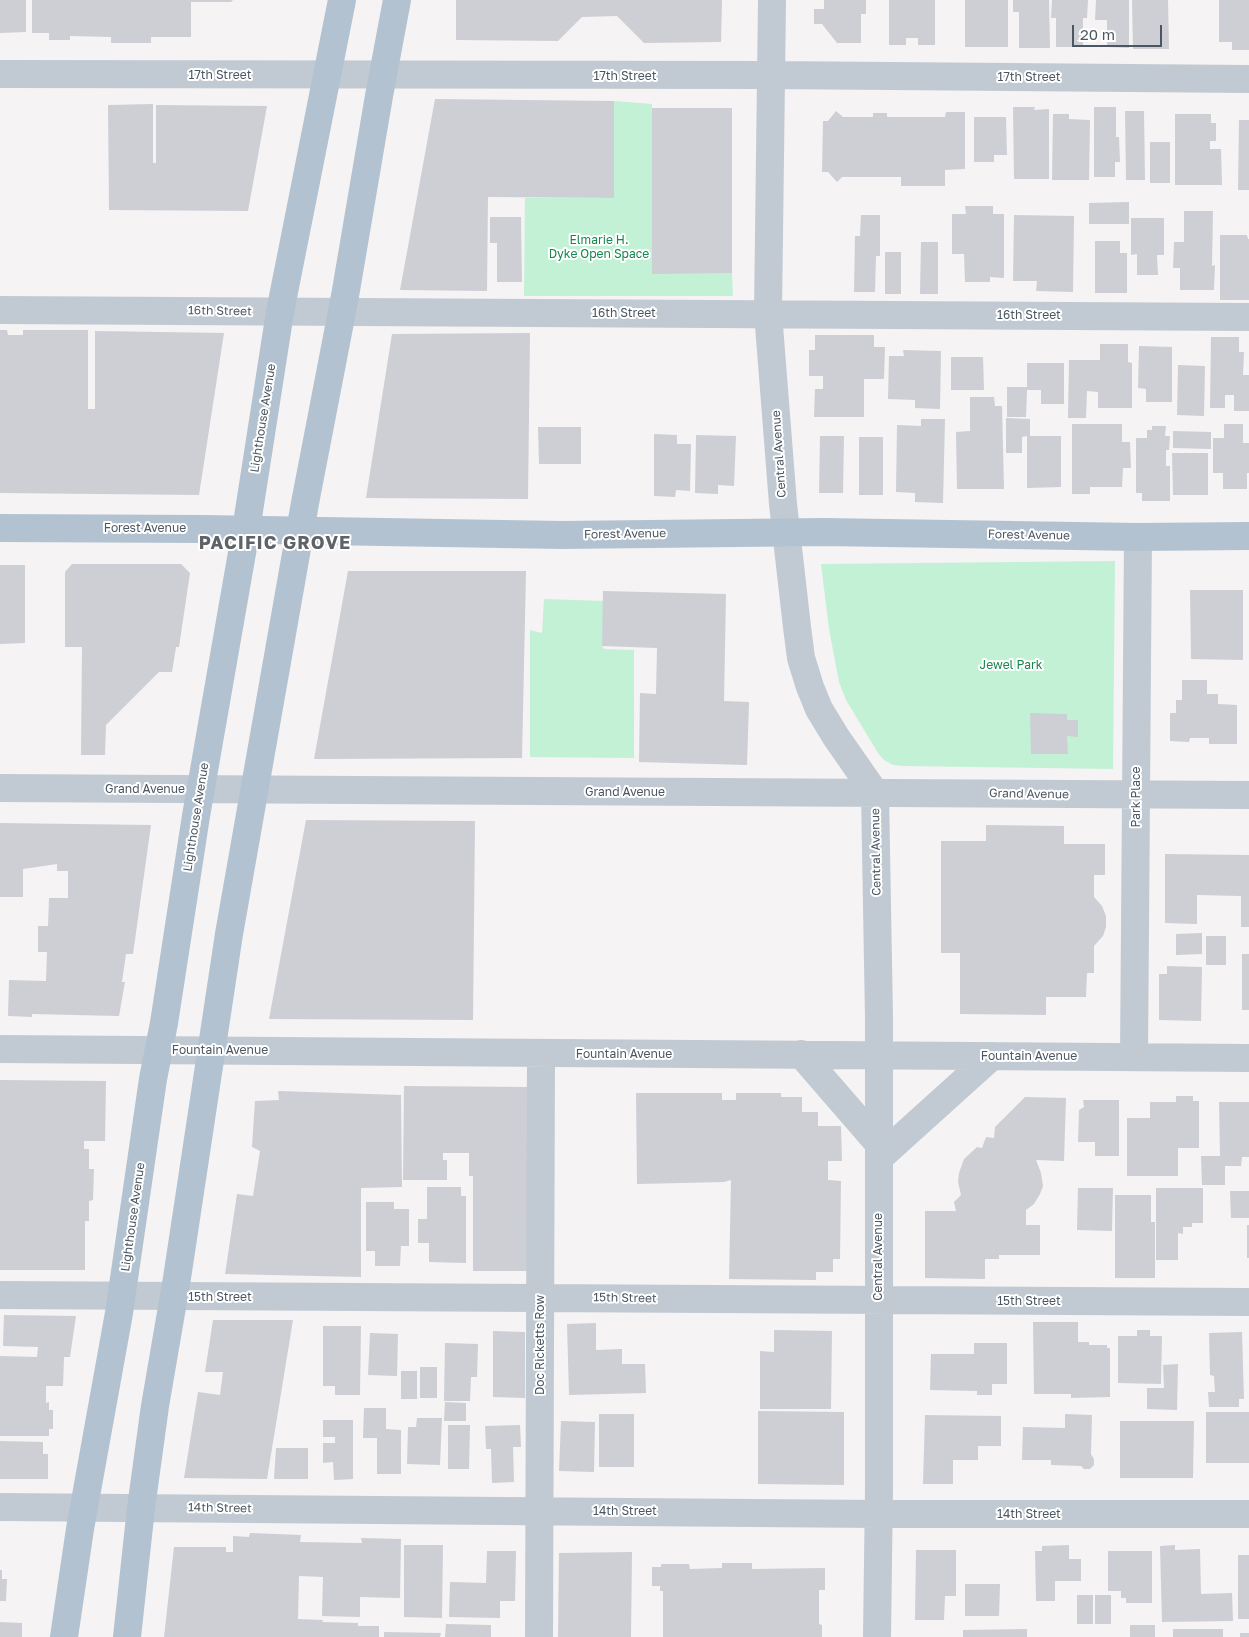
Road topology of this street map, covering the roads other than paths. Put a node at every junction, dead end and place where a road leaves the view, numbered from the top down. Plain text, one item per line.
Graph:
1 (342, 0) edge
2 (397, 0) edge
3 (772, 0) edge
4 (0, 74) edge
5 (770, 75) junction
6 (327, 76) junction
7 (383, 76) junction
8 (1249, 79) edge
9 (0, 310) edge
10 (280, 312) junction
11 (341, 312) junction
12 (768, 313) junction
13 (1249, 317) edge
14 (0, 528) edge
15 (246, 530) junction
16 (301, 531) junction
17 (786, 532) junction
18 (1249, 536) edge
19 (1138, 537) junction
20 (0, 788) edge
21 (201, 790) junction
22 (244, 790) junction
23 (875, 793) junction
24 (1136, 795) junction
25 (1249, 796) edge
26 (0, 1049) edge
27 (158, 1050) junction
28 (213, 1051) junction
29 (541, 1053) junction
30 (801, 1054) junction
31 (879, 1055) junction
32 (992, 1056) junction
33 (1134, 1057) junction
34 (1249, 1058) edge
35 (879, 1150) junction
36 (0, 1295) edge
37 (122, 1296) junction
38 (174, 1297) junction
39 (540, 1297) junction
40 (878, 1300) junction
41 (1249, 1302) edge
42 (0, 1507) edge
43 (84, 1508) junction
44 (141, 1508) junction
45 (540, 1511) junction
46 (879, 1514) junction
47 (1249, 1514) edge
48 (64, 1637) edge
49 (127, 1637) edge
50 (539, 1637) edge
51 (877, 1637) edge

1 - 6 main road, Lighthouse Avenue
2 - 7 main road
3 - 5 street, Central Avenue
4 - 6 street, 17th Street
5 - 7 street, 17th Street
5 - 8 street, 17th Street
5 - 12 street, Central Avenue
6 - 7 street, 17th Street
6 - 10 main road, Lighthouse Avenue
7 - 11 main road
9 - 10 street, 16th Street
10 - 11 street, 16th Street
10 - 15 main road, Lighthouse Avenue
11 - 12 street, 16th Street
11 - 16 main road
12 - 13 street, 16th Street
12 - 17 street, Central Avenue
14 - 15 main road, Forest Avenue
15 - 16 main road, Forest Avenue
15 - 21 main road, Lighthouse Avenue
16 - 17 main road, Forest Avenue
16 - 22 main road
17 - 19 main road, Forest Avenue
17 - 23 street, Central Avenue
18 - 19 main road, Forest Avenue
19 - 24 street, Park Place
20 - 21 street, Grand Avenue
21 - 22 street, Grand Avenue
21 - 27 main road, Lighthouse Avenue
22 - 23 street, Grand Avenue
22 - 28 main road
23 - 24 street, Grand Avenue
23 - 31 street, Central Avenue
24 - 25 street, Grand Avenue
24 - 33 street, Park Place
26 - 27 street, Fountain Avenue
27 - 28 street, Fountain Avenue
27 - 37 main road, Lighthouse Avenue
28 - 29 street, Fountain Avenue
28 - 38 main road
29 - 30 street, Fountain Avenue
29 - 39 street, Doc Ricketts Row
30 - 31 street, Fountain Avenue
30 - 35 street
31 - 32 street, Fountain Avenue
31 - 35 street, Central Avenue
32 - 33 street, Fountain Avenue
32 - 35 street
33 - 34 street, Fountain Avenue
35 - 40 street, Central Avenue
36 - 37 street, 15th Street
37 - 38 street, 15th Street
37 - 43 main road, Lighthouse Avenue
38 - 39 street, 15th Street
38 - 44 main road
39 - 40 street, 15th Street
39 - 45 street, Doc Ricketts Row
40 - 41 street, 15th Street
40 - 46 street, Central Avenue
42 - 43 street, 14th Street
43 - 44 street, 14th Street
43 - 48 main road, Lighthouse Avenue
44 - 45 street, 14th Street
44 - 49 main road
45 - 46 street, 14th Street
45 - 50 street, Doc Ricketts Row
46 - 47 street, 14th Street
46 - 51 street, Central Avenue

